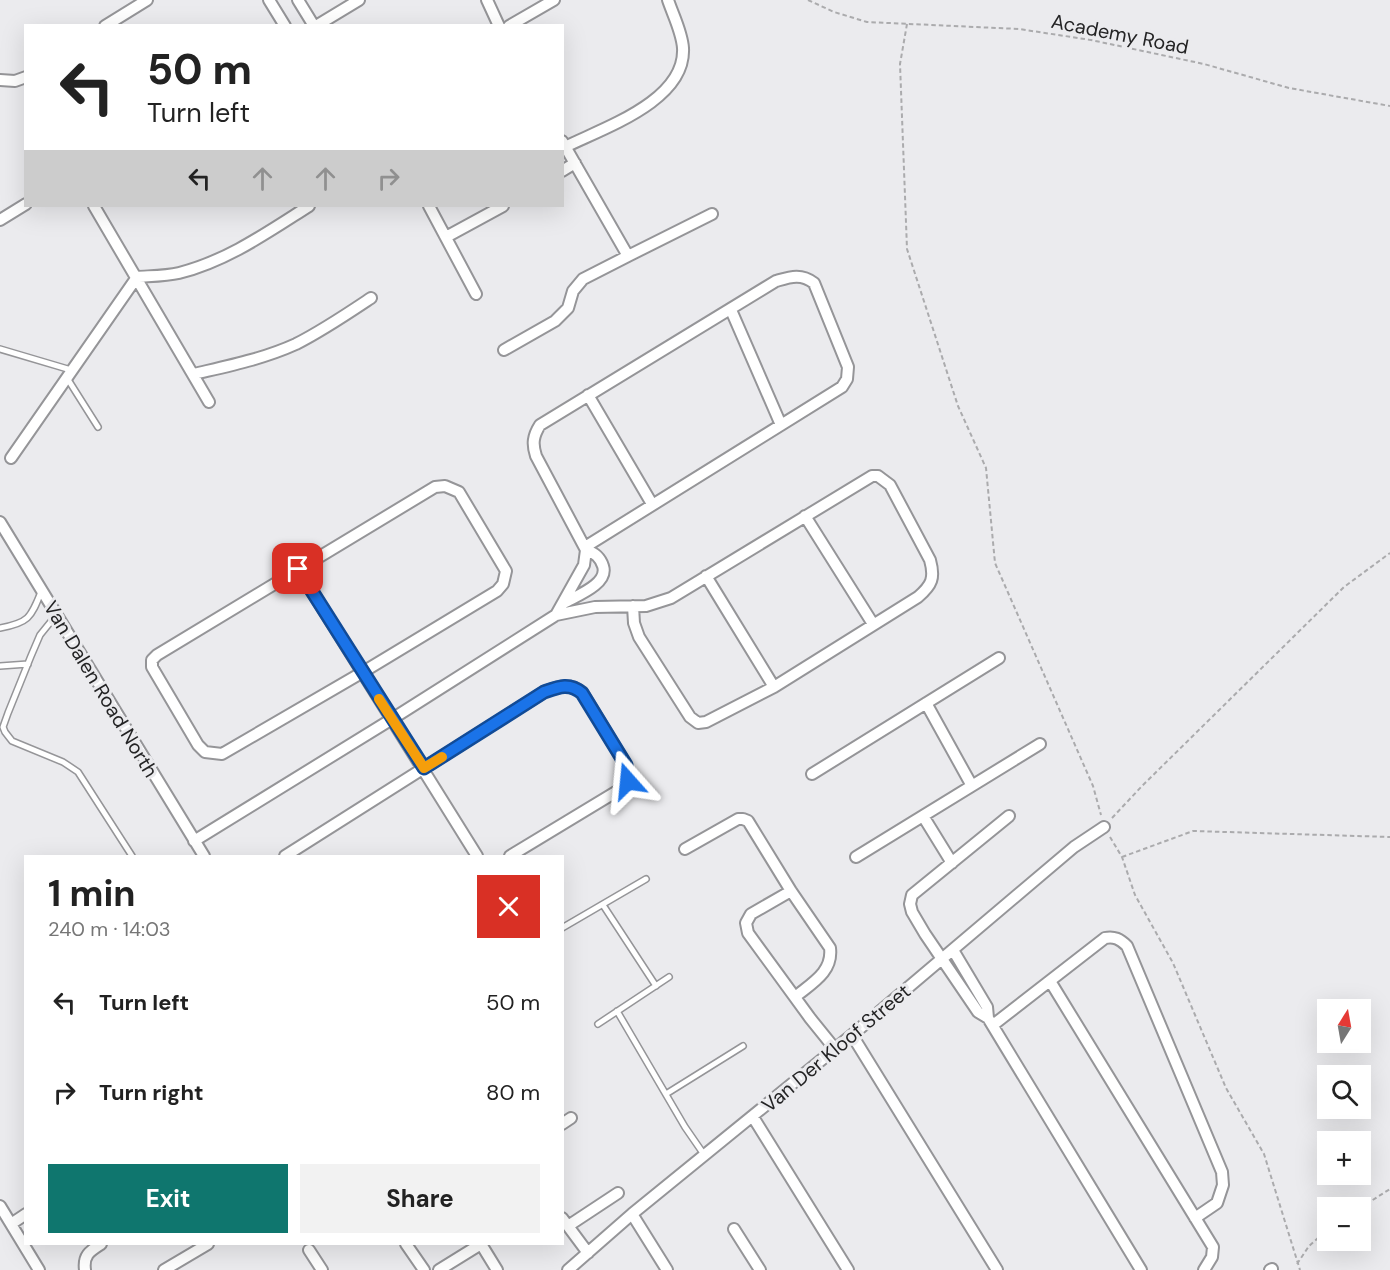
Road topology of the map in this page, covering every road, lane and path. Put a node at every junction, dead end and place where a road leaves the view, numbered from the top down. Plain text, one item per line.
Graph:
1 (147, 0) edge
2 (269, 0) edge
3 (298, 0) edge
4 (359, 0) edge
5 (487, 0) edge
6 (554, 0) edge
7 (668, 0) edge
8 (808, 0) edge
9 (108, 24) edge
10 (284, 24) edge
11 (314, 24) edge
12 (318, 24) edge
13 (498, 24) edge
14 (512, 24) edge
15 (907, 24) junction
16 (24, 78) edge
17 (0, 81) edge
18 (1390, 106) edge
19 (564, 144) edge
20 (574, 163) junction
21 (564, 170) edge
22 (24, 205) edge
23 (95, 207) edge
24 (307, 207) edge
25 (430, 207) edge
26 (501, 207) edge
27 (712, 214) dead end
28 (0, 220) edge
29 (446, 237) junction
30 (628, 256) junction
31 (137, 277) junction
32 (476, 294) dead end
33 (371, 298) dead end
34 (731, 310) junction
35 (0, 349) edge
36 (504, 350) dead end
37 (69, 373) junction
38 (194, 374) junction
39 (588, 395) junction
40 (209, 402) dead end
41 (781, 425) junction
42 (98, 427) dead end
43 (11, 458) dead end
44 (652, 504) junction
45 (805, 516) junction
46 (0, 522) edge
47 (586, 549) junction
48 (1390, 553) edge
49 (298, 569) junction
50 (706, 576) junction
51 (41, 592) junction
52 (562, 604) junction
53 (633, 606) junction
54 (57, 614) junction
55 (556, 615) junction
56 (873, 624) junction
57 (0, 628) edge
58 (999, 658) dead end
59 (28, 664) junction
60 (0, 666) edge
61 (363, 672) junction
62 (774, 687) junction
63 (927, 703) junction
64 (392, 719) junction
65 (1040, 744) dead end
66 (424, 768) junction
67 (812, 774) dead end
68 (972, 786) junction
69 (924, 816) junction
70 (1009, 816) dead end
71 (1104, 827) junction
72 (1390, 837) edge
73 (194, 840) junction
74 (685, 849) dead end
75 (131, 855) edge
76 (203, 855) edge
77 (287, 855) edge
78 (476, 855) edge
79 (512, 855) edge
80 (856, 857) dead end
81 (1122, 857) junction
82 (952, 864) junction
83 (646, 879) dead end
84 (791, 891) junction
85 (603, 905) junction
86 (564, 927) edge
87 (953, 950) junction
88 (943, 958) junction
89 (968, 975) junction
90 (669, 977) dead end
91 (957, 981) junction
92 (1050, 981) junction
93 (656, 986) junction
94 (795, 997) junction
95 (617, 1011) junction
96 (991, 1021) junction
97 (598, 1024) dead end
98 (852, 1035) junction
99 (743, 1046) dead end
100 (835, 1049) junction
101 (666, 1094) junction
102 (753, 1117) junction
103 (705, 1156) junction
104 (1390, 1189) edge
105 (618, 1193) dead end
106 (1371, 1201) edge
107 (0, 1206) edge
108 (633, 1214) junction
109 (24, 1215) edge
110 (1195, 1218) junction
111 (565, 1222) edge
112 (11, 1224) junction
113 (734, 1229) dead end
114 (1317, 1239) edge
115 (99, 1245) edge
116 (206, 1245) edge
117 (407, 1245) edge
118 (479, 1245) edge
119 (482, 1245) edge
120 (309, 1250) dead end
121 (588, 1253) junction
122 (1297, 1264) junction
123 (39, 1270) edge
124 (85, 1270) edge
125 (164, 1270) edge
126 (322, 1270) edge
127 (424, 1270) edge
128 (440, 1270) edge
129 (497, 1270) edge
130 (568, 1270) edge
131 (667, 1270) edge
132 (760, 1270) edge
133 (848, 1270) edge
134 (997, 1270) edge
135 (1141, 1270) edge
136 (1204, 1270) edge
137 (1300, 1270) edge

1 - 9 street
2 - 10 street
3 - 11 street
4 - 12 street
5 - 13 street
6 - 14 street
7 - 19 street
8 - 15 path, Academy Road
15 - 18 path, Academy Road
15 - 71 path
16 - 17 street
19 - 20 street
20 - 21 street
20 - 30 street
22 - 28 street
23 - 31 street
24 - 31 street
25 - 29 street
26 - 29 street
27 - 30 street
29 - 32 street
30 - 36 street
31 - 37 street
31 - 38 street
33 - 38 street
34 - 39 street
34 - 41 street
34 - 41 street
35 - 37 lane
37 - 42 lane
37 - 43 street
38 - 40 street
39 - 44 street
39 - 47 street
41 - 44 street
44 - 47 street
45 - 50 street
45 - 56 street
45 - 56 street
46 - 51 street, Van Dalen Road North
47 - 52 street
47 - 52 street
48 - 71 path
49 - 61 street
49 - 61 street
49 - 61 street
50 - 53 street
50 - 62 street
51 - 54 street, Van Dalen Road North
51 - 57 lane
52 - 55 street
53 - 55 street
53 - 62 street
54 - 59 lane
54 - 73 street, Van Dalen Road North
55 - 64 street
56 - 62 street
58 - 63 street
59 - 60 lane
59 - 75 lane
61 - 64 street
63 - 67 street
63 - 68 street
64 - 66 street
64 - 73 street
65 - 68 street
66 - 77 street
66 - 78 street
66 - 79 street
68 - 69 street
69 - 80 street
69 - 82 street
70 - 82 street
71 - 81 path
71 - 87 street, Van Der Kloof Street
72 - 81 path
73 - 76 street, Van Dalen Road North
74 - 84 street
81 - 122 path
82 - 88 street
83 - 85 lane
84 - 94 street
84 - 94 street
85 - 86 lane
85 - 93 lane
87 - 88 street, Van Der Kloof Street
87 - 89 street
88 - 91 street
88 - 98 street, Van Der Kloof Street
89 - 91 street
89 - 96 street
90 - 93 lane
91 - 96 street
92 - 96 street
92 - 110 street
92 - 110 street
93 - 95 lane
94 - 100 street
95 - 97 lane
95 - 101 lane
96 - 135 street
98 - 100 street, Van Der Kloof Street
98 - 134 street
99 - 101 lane
100 - 102 street, Van Der Kloof Street
101 - 103 lane
102 - 103 street, Van Der Kloof Street
102 - 133 street
103 - 108 street, Van Der Kloof Street
104 - 106 path
105 - 111 street
107 - 112 street
108 - 121 street, Van Der Kloof Street
108 - 131 street
109 - 112 street
110 - 136 street
111 - 121 street
112 - 123 street
113 - 132 street
114 - 122 path
115 - 124 street
116 - 125 street
117 - 127 street
118 - 128 street
119 - 129 street
120 - 126 street
121 - 130 street, Van Der Kloof Street
122 - 137 path

